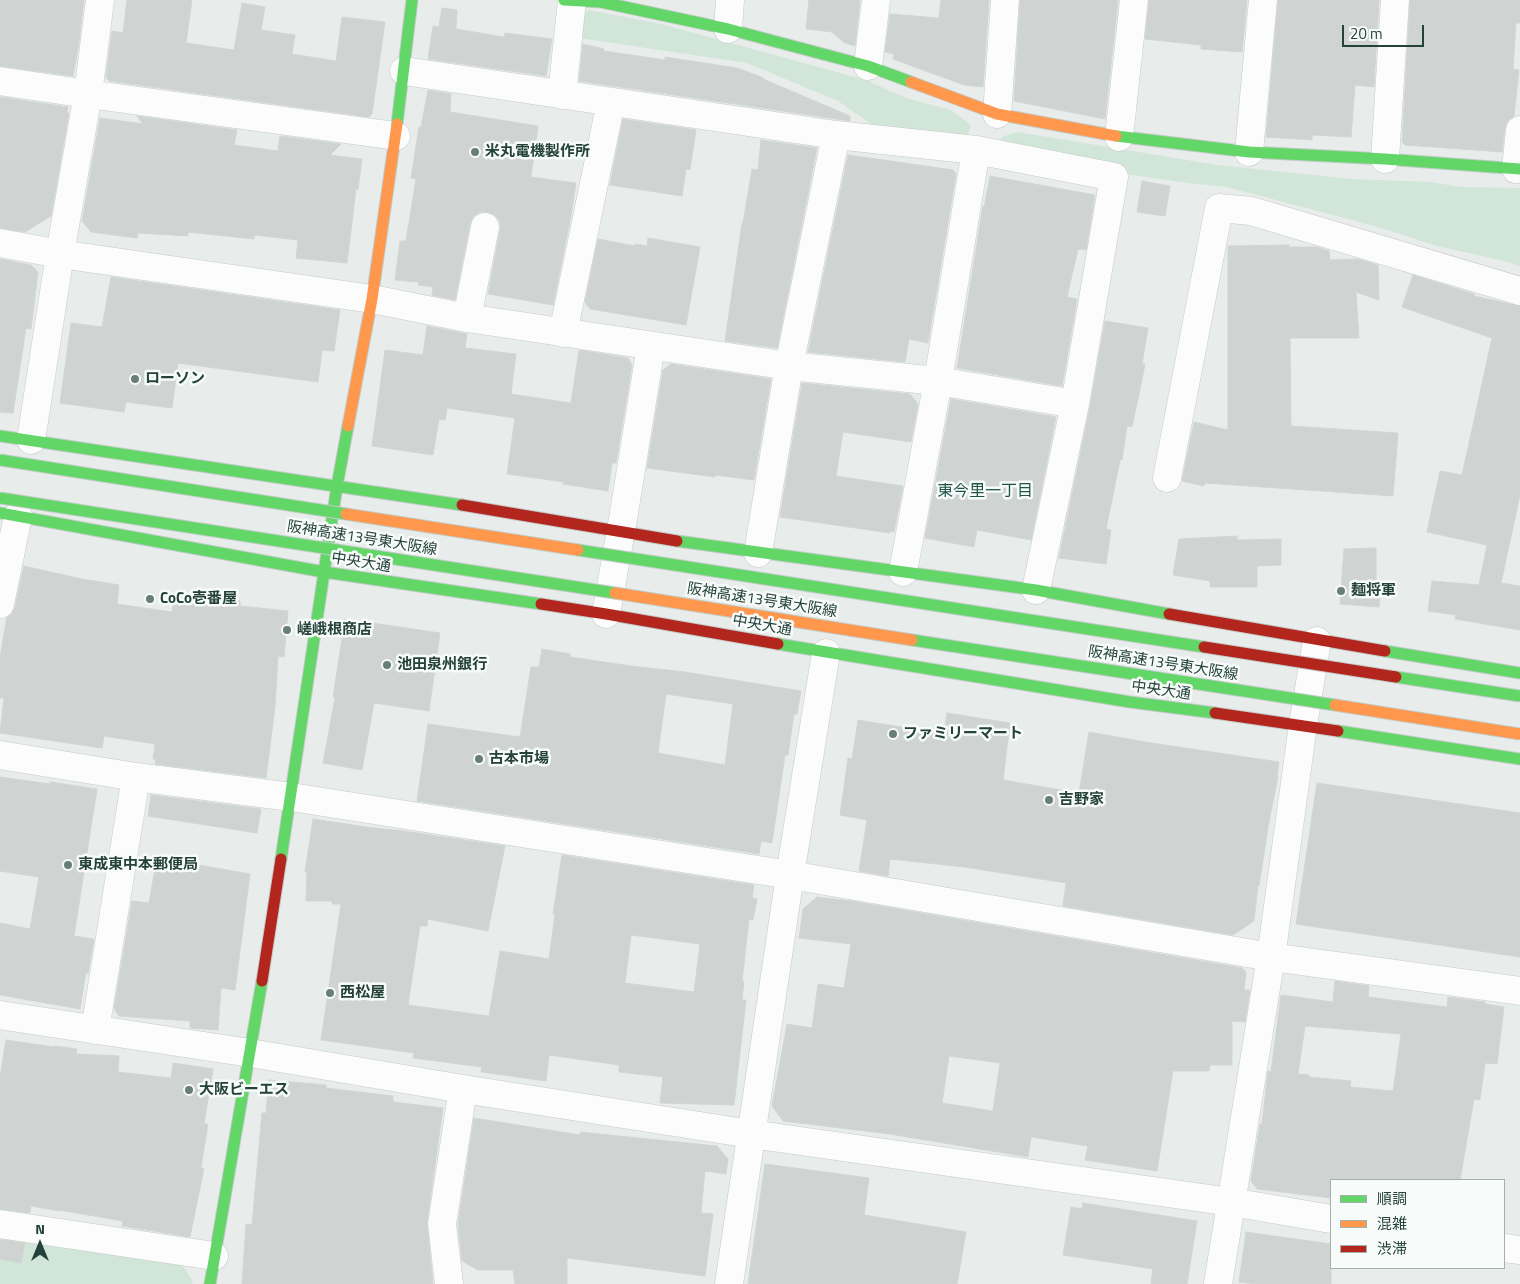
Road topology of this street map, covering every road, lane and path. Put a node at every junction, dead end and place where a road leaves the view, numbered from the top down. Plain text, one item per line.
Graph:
1 (100, 0) edge
2 (412, 0) edge
3 (575, 0) edge
4 (730, 0) edge
5 (876, 0) edge
6 (1005, 0) edge
7 (1134, 0) edge
8 (1262, 0) edge
9 (1395, 0) edge
10 (728, 29) junction
11 (868, 66) junction
12 (404, 72) junction
13 (0, 81) edge
14 (88, 94) junction
15 (562, 95) junction
16 (611, 102) junction
17 (997, 114) junction
18 (1520, 130) edge
19 (836, 135) junction
20 (396, 136) junction
21 (1119, 136) junction
22 (976, 150) junction
23 (1249, 152) junction
24 (1385, 158) junction
25 (1518, 169) edge
26 (485, 227) dead end
27 (0, 243) edge
28 (60, 254) junction
29 (1520, 291) edge
30 (372, 299) junction
31 (467, 318) junction
32 (563, 333) junction
33 (651, 346) junction
34 (789, 366) junction
35 (938, 381) junction
36 (1075, 404) junction
37 (0, 436) edge
38 (31, 440) junction
39 (0, 460) edge
40 (1167, 478) dead end
41 (337, 486) junction
42 (6, 509) edge
43 (621, 531) junction
44 (758, 553) junction
45 (324, 572) junction
46 (903, 572) junction
47 (1036, 590) junction
48 (0, 604) edge
49 (606, 614) junction
50 (1317, 640) junction
51 (826, 653) junction
52 (1520, 673) edge
53 (1520, 696) edge
54 (1303, 725) junction
55 (1520, 734) edge
56 (0, 755) edge
57 (1520, 759) edge
58 (136, 777) junction
59 (291, 797) junction
60 (790, 875) junction
61 (1271, 957) junction
62 (1520, 991) edge
63 (0, 1015) edge
64 (95, 1030) junction
65 (250, 1053) junction
66 (463, 1089) junction
67 (751, 1134) junction
68 (1231, 1202) junction
69 (1330, 1219) edge
70 (0, 1224) edge
71 (1505, 1248) edge
72 (1520, 1250) edge
73 (214, 1256) junction
74 (210, 1284) edge
75 (449, 1284) edge
76 (729, 1284) edge
77 (1218, 1284) edge

1 - 14 street
2 - 12 main road
3 - 10 main road
3 - 15 street
4 - 10 street
5 - 11 street
6 - 17 street
7 - 21 street
8 - 23 street
9 - 24 street
10 - 11 main road
11 - 17 main road
12 - 15 street
12 - 20 main road
13 - 14 street
14 - 20 street
14 - 28 street
15 - 16 street
16 - 19 street
16 - 32 street
17 - 21 main road
18 - 25 street
19 - 22 street
19 - 34 street
20 - 30 main road
21 - 23 main road
22 - 35 street
22 - 36 street
23 - 24 main road
24 - 25 main road
26 - 31 street
27 - 28 street
28 - 30 street
28 - 38 street
29 - 40 street
30 - 31 street
30 - 41 main road
31 - 32 street
32 - 33 street
33 - 34 street
33 - 43 street
34 - 35 street
34 - 44 street
35 - 36 street
35 - 46 street
36 - 47 street
37 - 38 main road
38 - 41 main road
39 - 53 main road, 阪神高速13号東大阪線, bridge
41 - 43 main road
41 - 45 main road
42 - 45 main road, 中央大通
42 - 48 street
42 - 55 main road, 阪神高速13号東大阪線, bridge
43 - 44 main road
43 - 49 street
44 - 46 main road
45 - 49 main road, 中央大通
45 - 59 main road
46 - 47 main road
47 - 50 main road
49 - 51 main road, 中央大通
50 - 52 main road
50 - 54 street
51 - 54 main road, 中央大通
51 - 60 street
54 - 57 main road, 中央大通
54 - 61 street
56 - 58 street
58 - 59 street
58 - 64 street
59 - 60 street
59 - 65 main road
60 - 61 street
60 - 67 street
61 - 62 street
61 - 68 street
63 - 64 street
64 - 65 street
65 - 66 street
65 - 73 main road
66 - 67 street
66 - 75 street
67 - 68 street
67 - 76 street
68 - 69 street
68 - 77 street
70 - 73 street
71 - 72 street
73 - 74 main road

